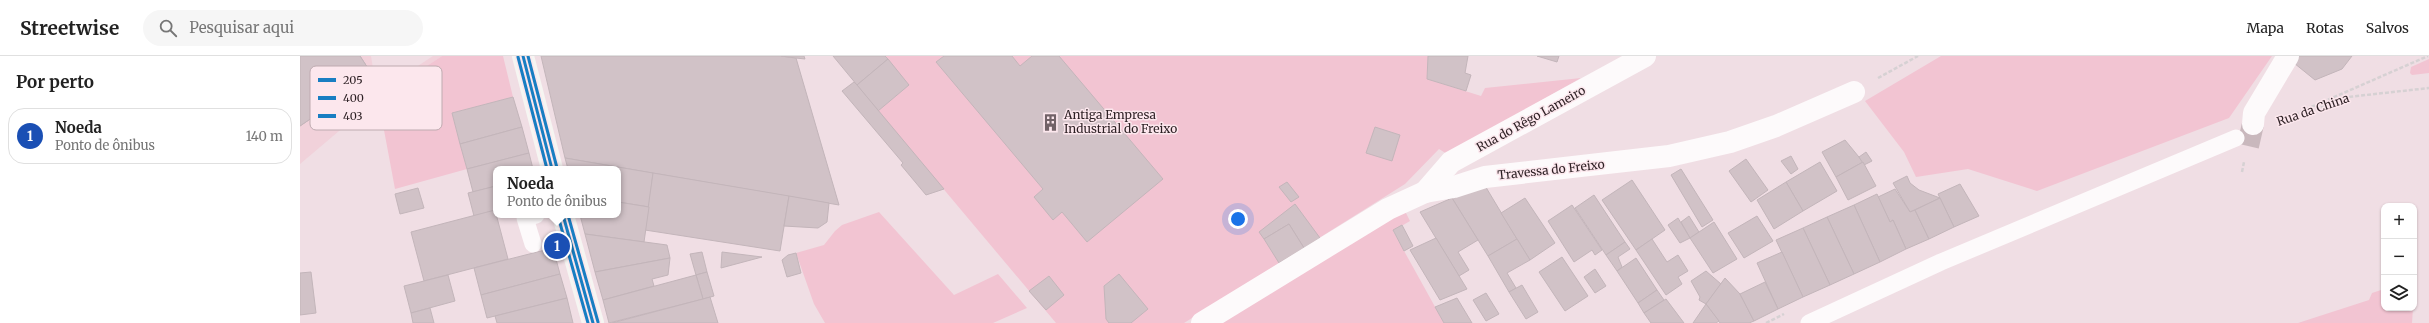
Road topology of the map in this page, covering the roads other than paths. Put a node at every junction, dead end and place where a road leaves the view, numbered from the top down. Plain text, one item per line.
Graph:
1 (523, 56) edge
2 (1645, 56) edge
3 (2288, 56) edge
4 (1854, 92) road end
5 (2252, 124) tunnel mouth
6 (2236, 138) dead end
7 (551, 166) edge
8 (1425, 192) junction
9 (526, 218) edge
10 (564, 218) edge
11 (532, 244) dead end
12 (593, 323) edge
13 (1202, 323) edge
14 (1809, 323) edge

1 - 7 main road
2 - 8 street, Rua do Rêgo Lameiro
3 - 5 street
4 - 8 street, Travessa do Freixo
6 - 14 lane
8 - 13 street, Travessa do Freixo
9 - 11 lane
10 - 12 main road

